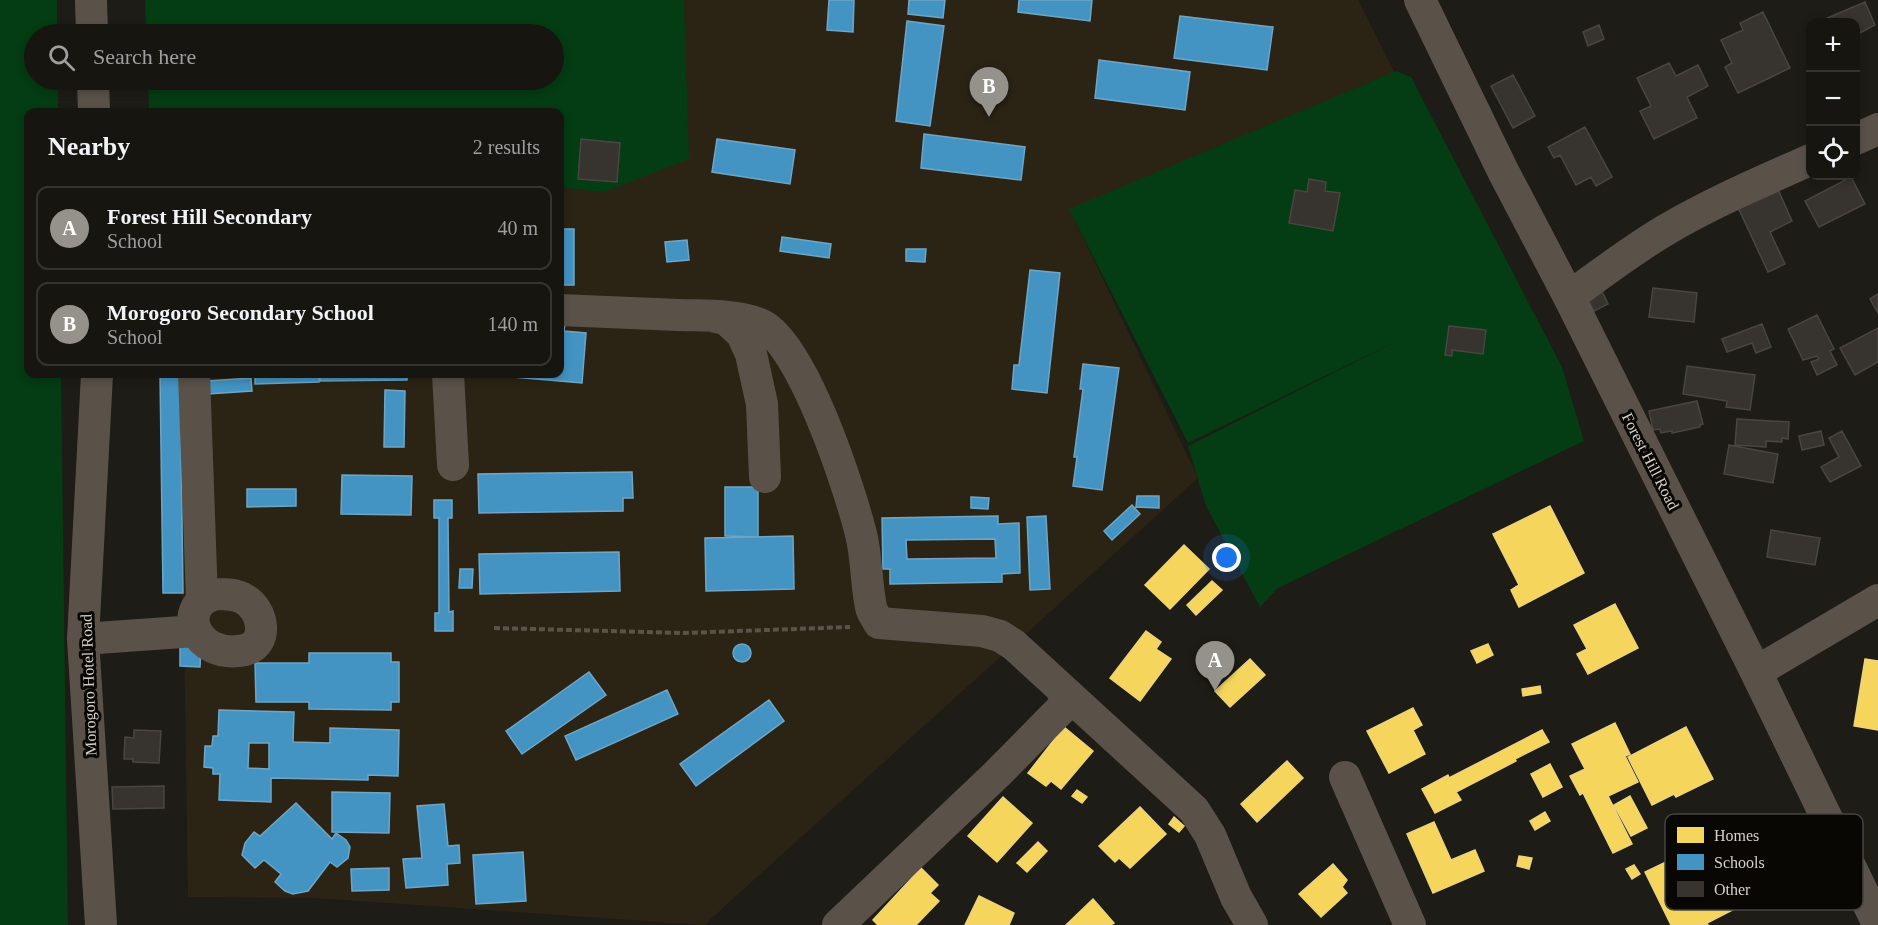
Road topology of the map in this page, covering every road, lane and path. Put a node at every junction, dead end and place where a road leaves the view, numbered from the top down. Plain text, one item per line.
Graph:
1 (91, 0) edge
2 (1420, 0) edge
3 (92, 24) edge
4 (93, 90) edge
5 (94, 108) edge
6 (1878, 129) edge
7 (1860, 137) edge
8 (1806, 162) edge
9 (1569, 297) junction
10 (564, 310) edge
11 (697, 315) junction
12 (97, 378) edge
13 (194, 378) edge
14 (448, 378) edge
15 (453, 465) dead end
16 (765, 477) dead end
17 (202, 600) junction
18 (1878, 600) edge
19 (879, 623) junction
20 (494, 628) dead end
21 (196, 631) junction
22 (83, 639) junction
23 (1756, 672) junction
24 (1061, 689) junction
25 (1345, 777) dead end
26 (1825, 814) edge
27 (1863, 893) edge
28 (1878, 924) edge
29 (101, 925) edge
30 (838, 925) edge
31 (1251, 925) edge
32 (1410, 925) edge

1 - 3 street
2 - 9 street, Forest Hill Road
4 - 5 street
6 - 7 street
8 - 9 street
9 - 23 street, Forest Hill Road
10 - 11 street
11 - 16 street
11 - 19 street
12 - 22 street, Morogoro Hotel Road
13 - 17 street
14 - 15 street
17 - 21 street
17 - 21 street
18 - 23 street
19 - 20 path
19 - 24 street
21 - 22 street
22 - 29 street, Morogoro Hotel Road
23 - 26 street, Forest Hill Road
24 - 30 street
24 - 31 street
25 - 32 street
27 - 28 street, Forest Hill Road

